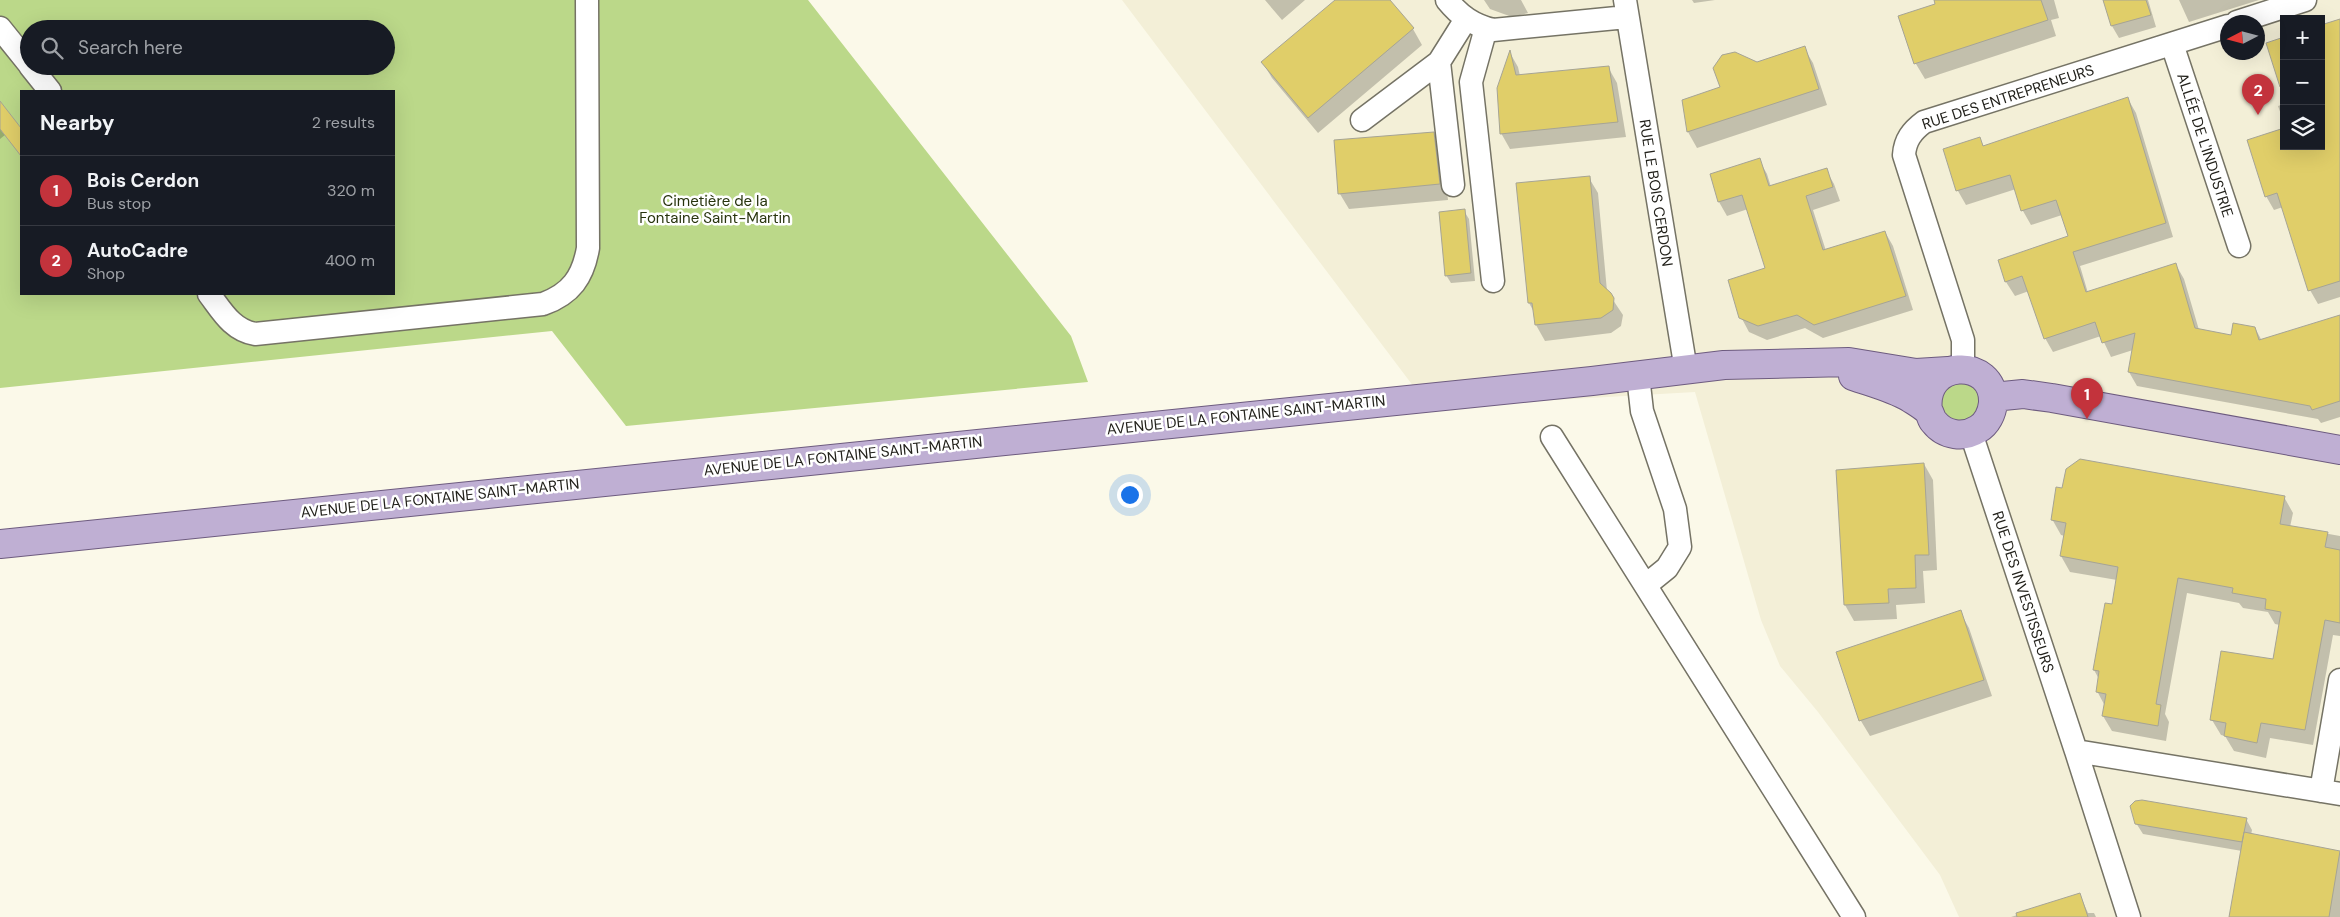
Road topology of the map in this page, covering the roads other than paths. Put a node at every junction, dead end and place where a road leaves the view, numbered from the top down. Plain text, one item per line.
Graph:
1 (587, 0) edge
2 (1447, 0) edge
3 (2306, 0) edge
4 (1626, 8) edge
5 (2259, 15) edge
6 (1476, 23) junction
7 (0, 28) edge
8 (2220, 29) edge
9 (2172, 44) junction
10 (20, 53) edge
11 (1439, 62) junction
12 (38, 75) edge
13 (49, 90) edge
14 (1362, 120) dead end
15 (1452, 185) dead end
16 (2239, 246) dead end
17 (1493, 281) dead end
18 (210, 295) edge
19 (1819, 364) junction
20 (1686, 370) junction
21 (1956, 370) junction
22 (1638, 376) junction
23 (1993, 397) junction
24 (1928, 411) junction
25 (1971, 433) junction
26 (1552, 437) dead end
27 (2340, 450) edge
28 (0, 544) edge
29 (1646, 586) junction
30 (2340, 680) edge
31 (2076, 751) junction
32 (2330, 793) edge
33 (1854, 917) edge
34 (2130, 917) edge

1 - 18 street
2 - 6 street
3 - 5 street
4 - 6 street, RUE LE BOIS CERDON
4 - 20 street, RUE LE BOIS CERDON
6 - 11 street
6 - 17 street
7 - 10 street
8 - 9 street, RUE DES ENTREPRENEURS
9 - 16 street, ALLÉE DE L'INDUSTRIE
9 - 21 street, RUE DES ENTREPRENEURS
11 - 14 street
11 - 15 street
12 - 13 street
19 - 20 main road, AVENUE DE LA FONTAINE SAINT-MARTIN
19 - 21 main road, AVENUE DE LA FONTAINE SAINT-MARTIN
19 - 24 main road
20 - 22 main road, AVENUE DE LA FONTAINE SAINT-MARTIN
21 - 23 main road
21 - 24 main road
22 - 28 main road, AVENUE DE LA FONTAINE SAINT-MARTIN
22 - 29 street
23 - 25 main road
23 - 27 main road
24 - 25 main road
25 - 31 street, RUE DES INVESTISSEURS
26 - 29 street
29 - 33 street
30 - 32 street
31 - 32 street
31 - 34 street, RUE DES INVESTISSEURS

